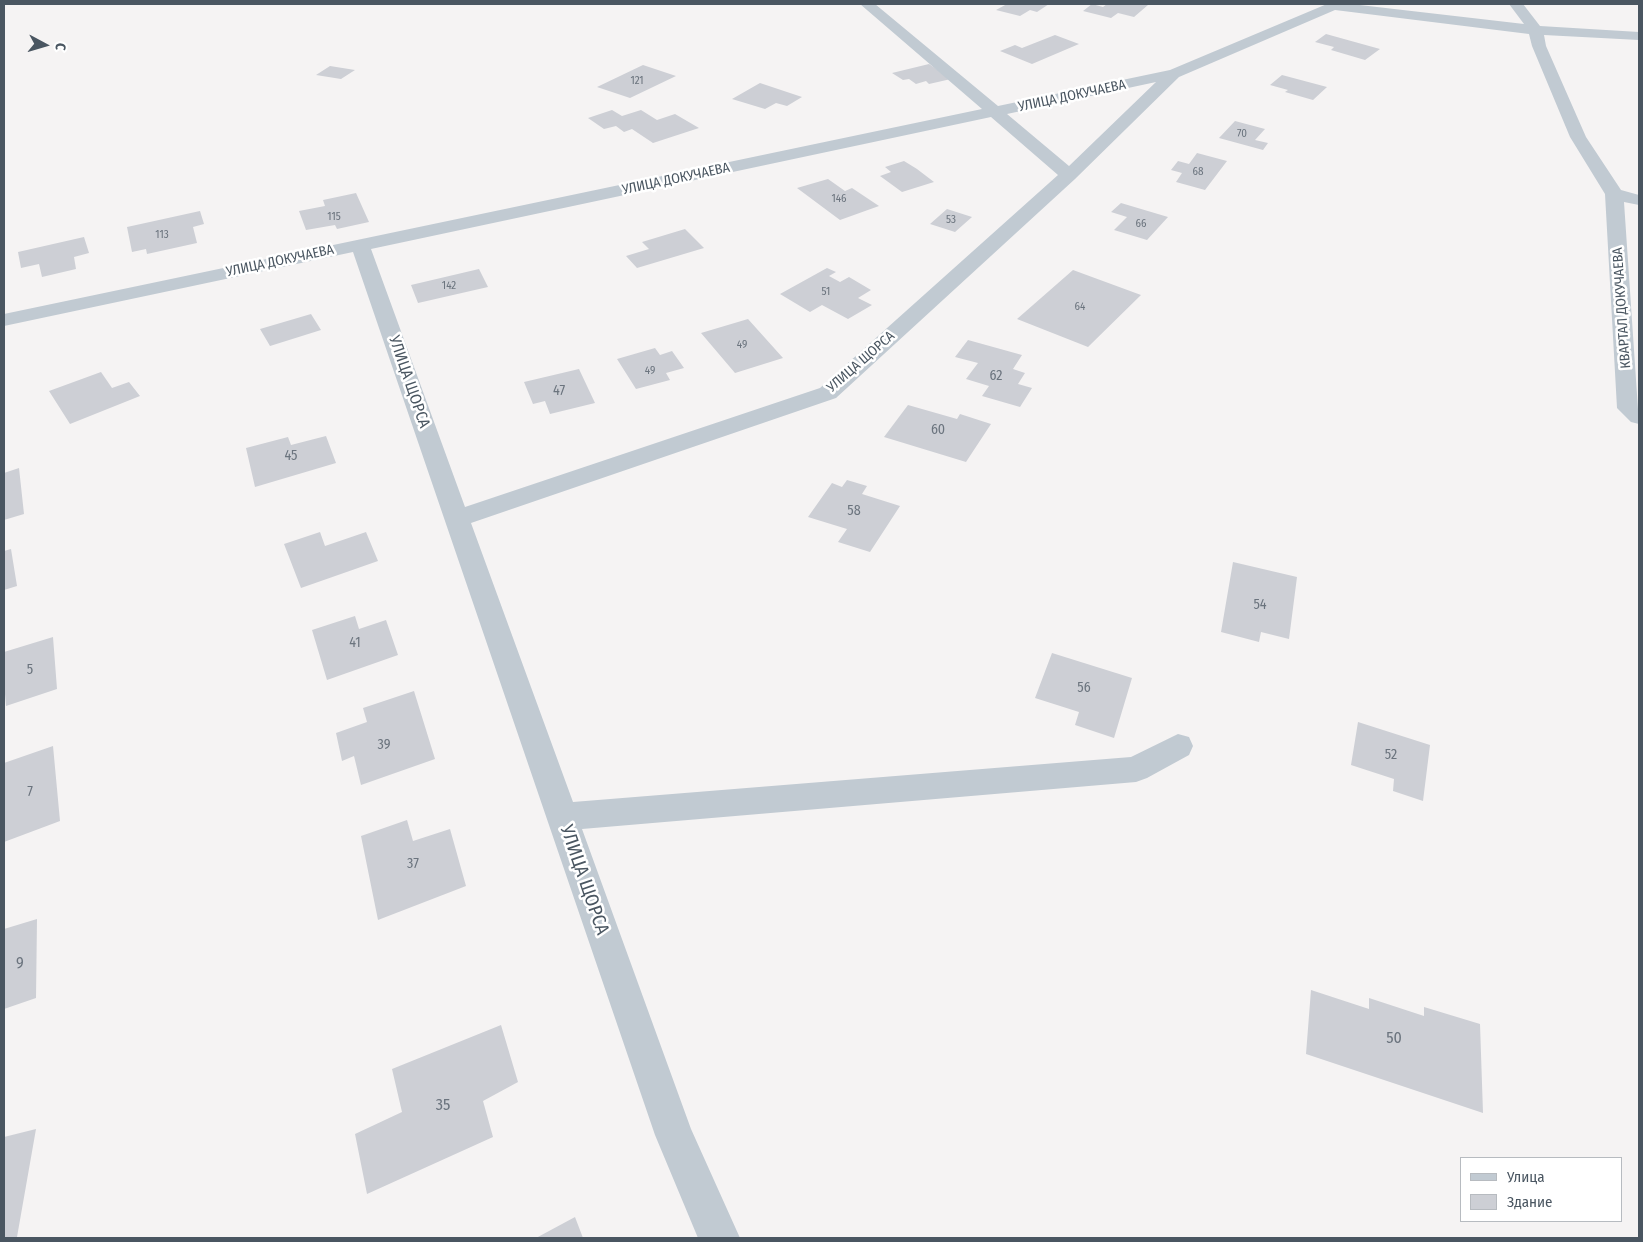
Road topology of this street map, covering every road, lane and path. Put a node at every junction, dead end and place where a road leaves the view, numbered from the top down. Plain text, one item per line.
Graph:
1 (867, 4) edge
2 (1516, 4) edge
3 (1336, 5) edge
4 (1536, 30) junction
5 (1639, 36) edge
6 (1174, 74) junction
7 (996, 112) junction
8 (1069, 176) junction
9 (1614, 194) junction
10 (1639, 200) edge
11 (360, 244) junction
12 (4, 320) edge
13 (1639, 417) edge
14 (457, 519) junction
15 (1178, 746) dead end
16 (562, 817) junction
17 (718, 1238) edge

1 - 7 street
2 - 4 street
3 - 4 street
3 - 6 street, УЛИЦА ДОКУЧАЕВА
4 - 5 street
4 - 9 street, КВАРТАЛ ДОКУЧАЕВА
6 - 7 street, УЛИЦА ДОКУЧАЕВА
6 - 8 street, УЛИЦА ЩОРСА
7 - 8 street
7 - 11 street, УЛИЦА ДОКУЧАЕВА
8 - 14 street, УЛИЦА ЩОРСА
9 - 10 street
9 - 13 street, КВАРТАЛ ДОКУЧАЕВА
11 - 12 street, УЛИЦА ДОКУЧАЕВА
11 - 14 street, УЛИЦА ЩОРСА
14 - 16 street, УЛИЦА ЩОРСА
15 - 16 street
16 - 17 street, УЛИЦА ЩОРСА

